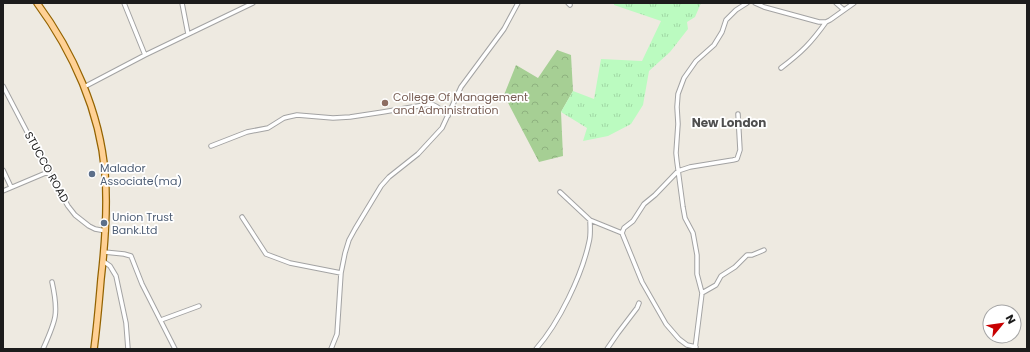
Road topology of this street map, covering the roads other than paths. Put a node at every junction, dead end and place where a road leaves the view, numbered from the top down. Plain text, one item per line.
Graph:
1 (37, 3) edge
2 (124, 3) edge
3 (182, 3) edge
4 (253, 3) edge
5 (518, 3) edge
6 (747, 3) edge
7 (755, 3) edge
8 (836, 3) edge
9 (854, 3) edge
10 (844, 10) junction
11 (826, 22) junction
12 (188, 34) junction
13 (145, 55) junction
14 (781, 68) dead end
15 (3, 86) edge
16 (84, 87) junction
17 (738, 114) dead end
18 (448, 116) junction
19 (211, 146) dead end
20 (3, 170) edge
21 (678, 171) junction
22 (48, 172) junction
23 (11, 187) junction
24 (3, 191) edge
25 (560, 192) dead end
26 (242, 217) dead end
27 (590, 220) junction
28 (106, 231) junction
29 (622, 233) junction
30 (764, 250) dead end
31 (104, 252) junction
32 (103, 261) junction
33 (342, 273) junction
34 (52, 282) dead end
35 (702, 293) junction
36 (639, 303) dead end
37 (199, 306) dead end
38 (161, 320) junction
39 (695, 348) edge
40 (43, 349) edge
41 (94, 349) edge
42 (128, 349) edge
43 (175, 349) edge
44 (331, 349) edge
45 (536, 349) edge
46 (607, 349) edge

1 - 16 main road
2 - 13 street
3 - 12 street
4 - 12 street
5 - 18 street
6 - 21 street
7 - 11 street
8 - 10 street
9 - 10 street
10 - 11 street
11 - 14 street
12 - 13 street
13 - 16 street
15 - 22 street, STUCCO ROAD
16 - 28 main road
17 - 21 street
18 - 19 street
18 - 33 street
20 - 23 street
21 - 29 street
21 - 35 street
22 - 23 street
22 - 28 street, STUCCO ROAD
23 - 24 street
25 - 27 street
26 - 33 street
27 - 29 street
27 - 45 street
28 - 31 main road
29 - 39 street
30 - 35 street
31 - 32 main road
31 - 38 street
32 - 41 main road
32 - 42 street
33 - 44 street
34 - 40 street
35 - 39 street
36 - 46 street
37 - 38 street
38 - 43 street

